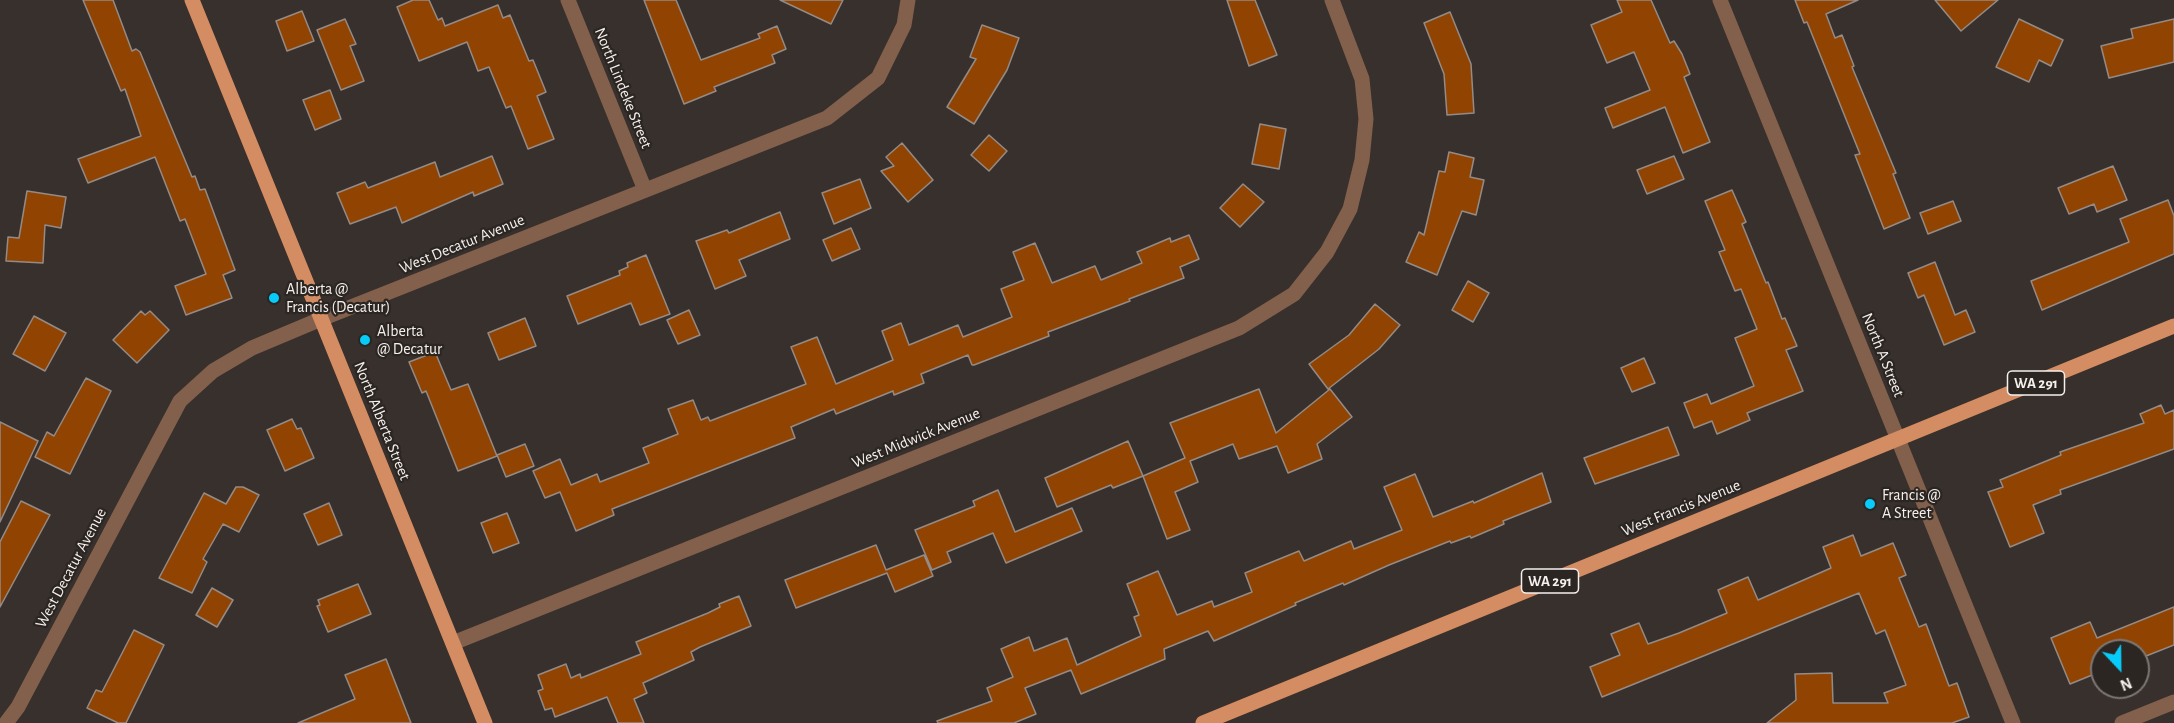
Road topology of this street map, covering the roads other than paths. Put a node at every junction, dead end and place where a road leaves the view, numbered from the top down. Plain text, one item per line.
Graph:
1 (192, 0) edge
2 (568, 0) edge
3 (908, 0) edge
4 (1332, 0) edge
5 (1719, 0) edge
6 (645, 190) junction
7 (321, 319) junction
8 (2174, 326) edge
9 (1898, 439) junction
10 (453, 643) junction
11 (2174, 702) edge
12 (6, 723) edge
13 (485, 723) edge
14 (1203, 723) edge
15 (2013, 723) edge
16 (2122, 723) edge

1 - 7 main road, North Alberta Street
2 - 6 street, North Lindeke Street
3 - 6 street, West Decatur Avenue
4 - 10 street, West Midwick Avenue
5 - 9 street, North A Street
6 - 7 street, West Decatur Avenue
7 - 10 main road, North Alberta Street
7 - 12 street, West Decatur Avenue
8 - 9 main road, West Francis Avenue / WA 291
9 - 14 main road, West Francis Avenue / WA 291
9 - 15 street, North A Street
10 - 13 main road, North Alberta Street
11 - 16 street

